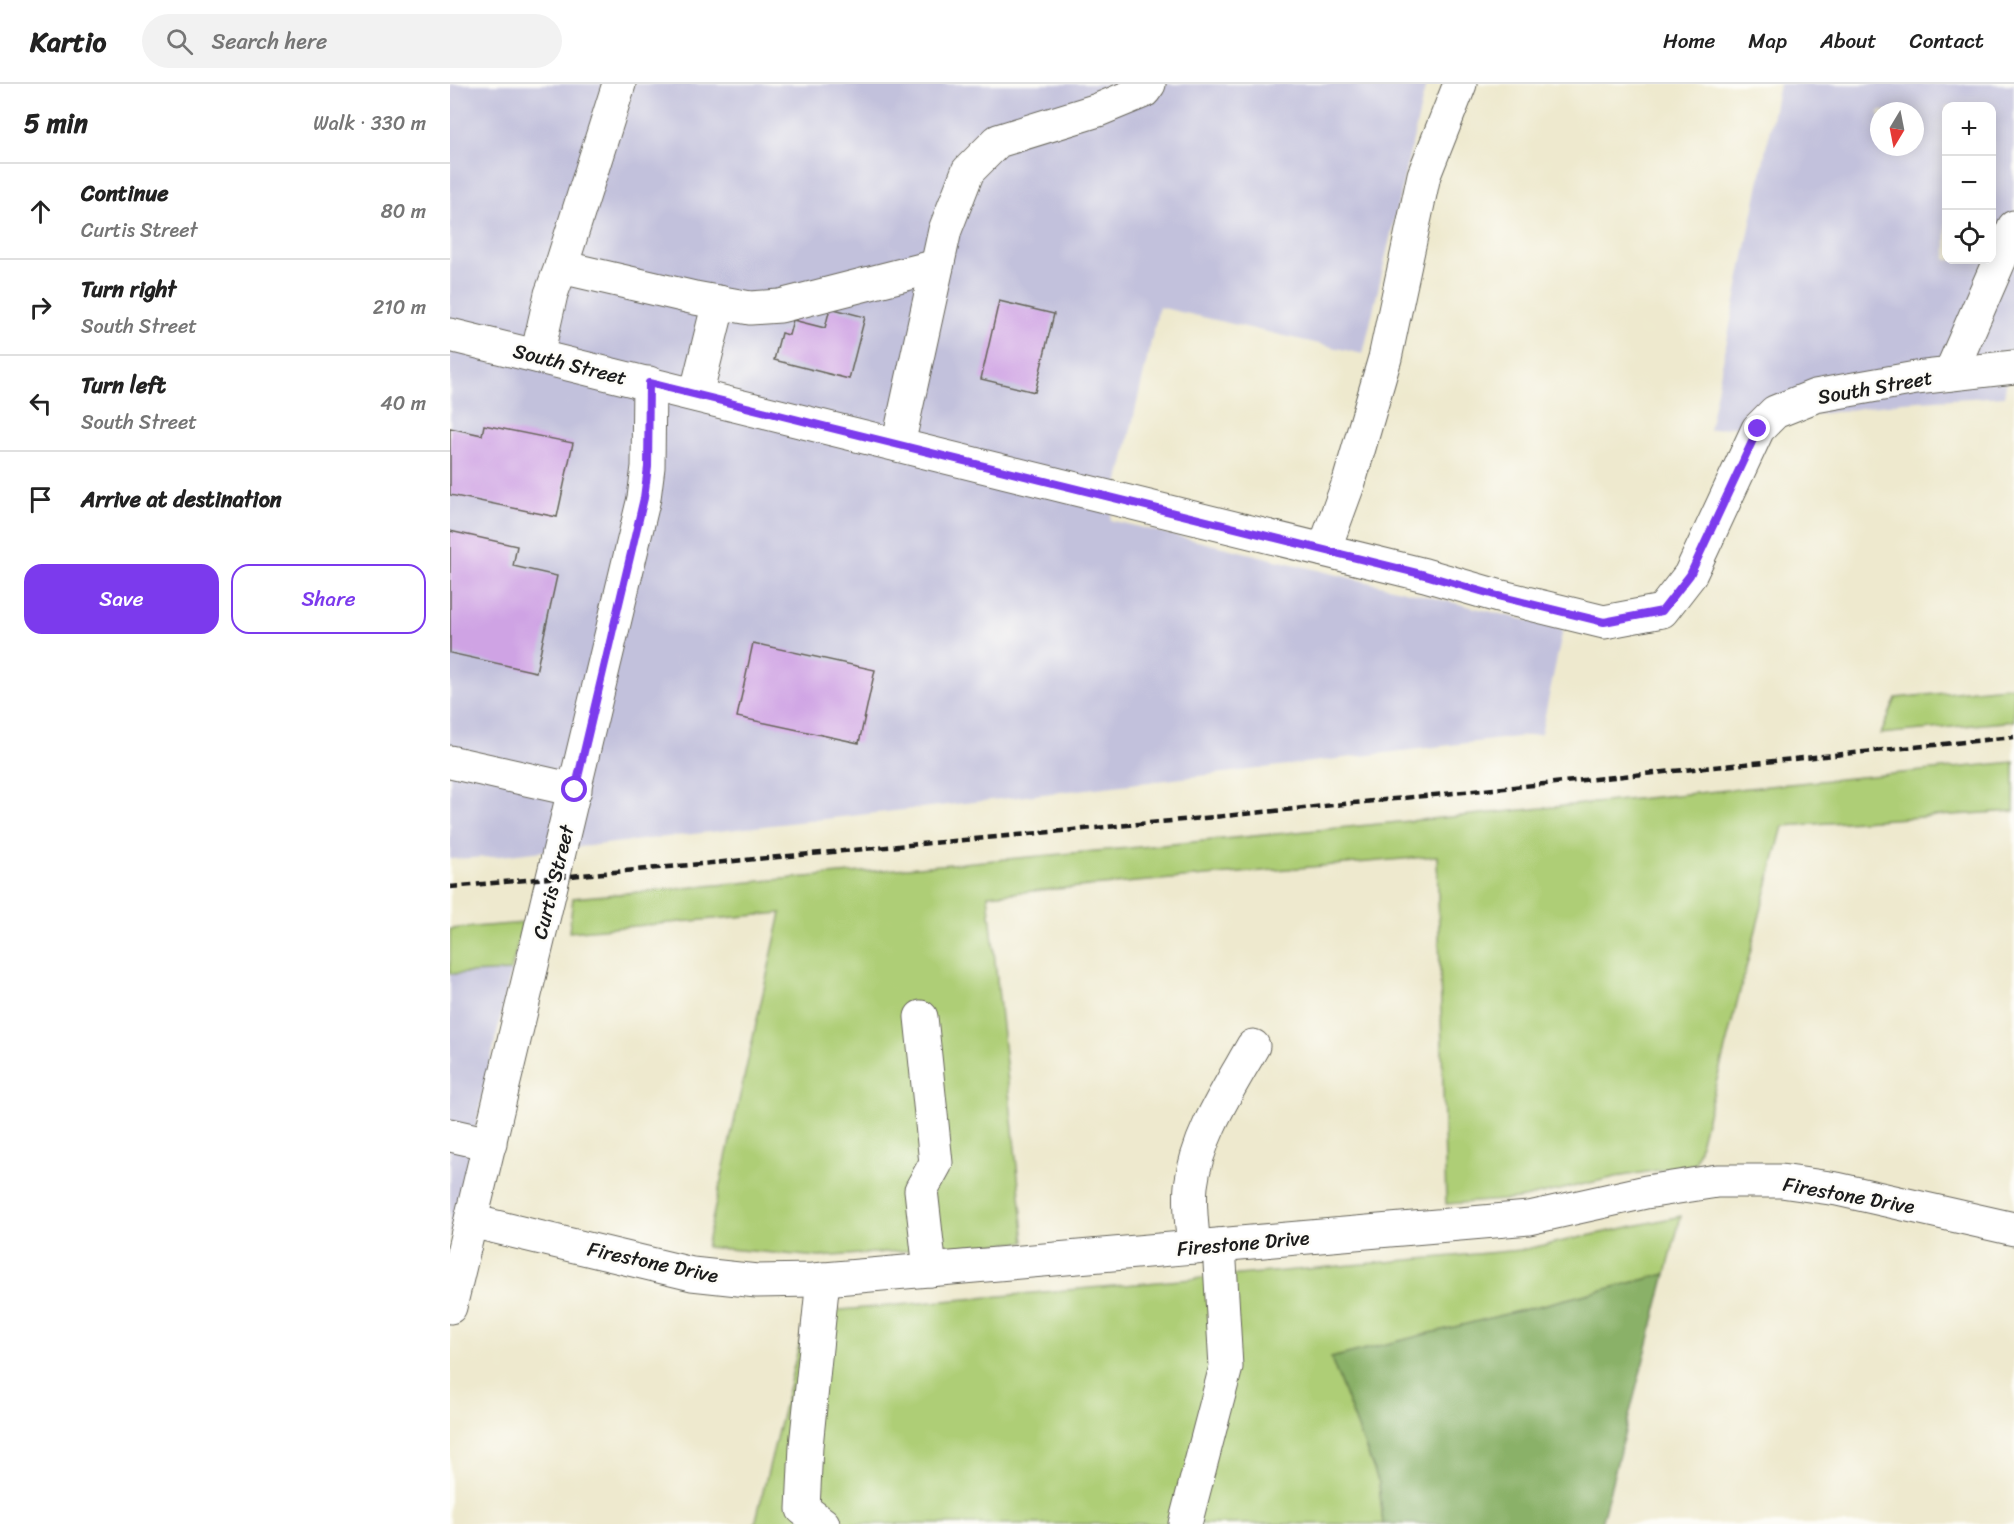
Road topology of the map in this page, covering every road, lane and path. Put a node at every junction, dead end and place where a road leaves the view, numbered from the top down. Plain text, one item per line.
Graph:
1 (619, 84) edge
2 (1149, 84) edge
3 (1460, 84) edge
4 (2014, 227) edge
5 (937, 266) junction
6 (561, 267) junction
7 (719, 302) junction
8 (450, 335) edge
9 (537, 356) junction
10 (2014, 367) edge
11 (1950, 374) junction
12 (649, 383) junction
13 (696, 394) junction
14 (898, 445) junction
15 (1324, 550) junction
16 (450, 762) edge
17 (575, 790) junction
18 (921, 1017) dead end
19 (1253, 1046) dead end
20 (450, 1135) edge
21 (490, 1144) junction
22 (471, 1221) junction
23 (2014, 1229) edge
24 (1207, 1246) junction
25 (930, 1270) junction
26 (823, 1279) junction
27 (450, 1307) edge
28 (823, 1524) edge
29 (1185, 1524) edge

1 - 6 street
2 - 5 street
3 - 15 street
4 - 11 street
5 - 7 street
5 - 14 street
6 - 7 street
6 - 9 street
7 - 13 street
8 - 9 street, South Street
9 - 12 street, South Street
10 - 11 street, South Street
11 - 15 street, South Street
12 - 13 street, South Street
12 - 17 street, Curtis Street
13 - 14 street, South Street
14 - 15 street, South Street
16 - 17 street
17 - 21 street, Curtis Street
18 - 25 street
19 - 24 street
20 - 21 street
21 - 22 street, Curtis Street
22 - 26 street, Firestone Drive
22 - 27 street, Curtis Street
23 - 24 street, Firestone Drive
24 - 25 street, Firestone Drive
24 - 29 street
25 - 26 street, Firestone Drive
26 - 28 street

